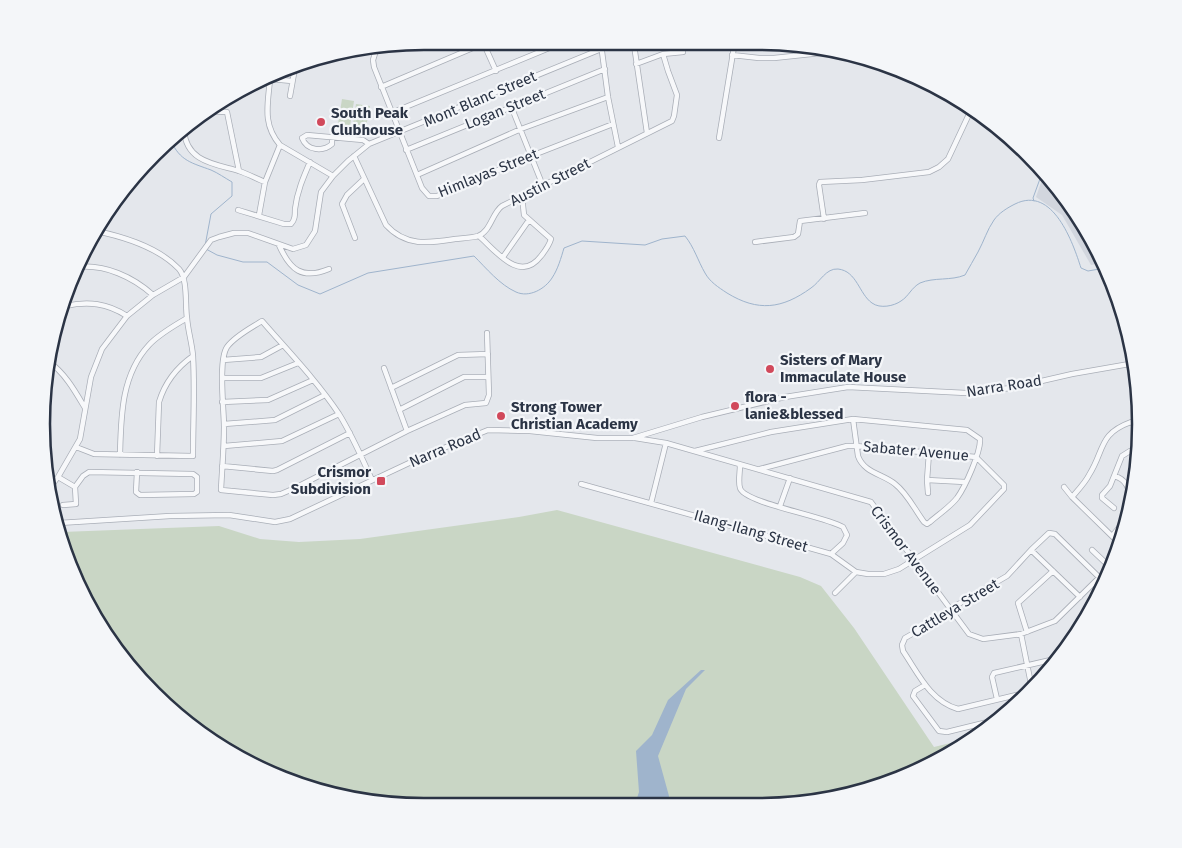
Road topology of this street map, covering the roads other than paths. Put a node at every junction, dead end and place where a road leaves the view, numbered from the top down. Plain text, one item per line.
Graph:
1 (468, 50) edge
2 (488, 50) edge
3 (545, 50) edge
4 (594, 50) edge
5 (602, 50) edge
6 (635, 50) edge
7 (733, 50) edge
8 (683, 52) dead end
9 (375, 53) edge
10 (663, 54) junction
11 (812, 54) edge
12 (732, 55) junction
13 (636, 64) junction
14 (605, 69) junction
15 (496, 71) junction
16 (294, 74) edge
17 (278, 80) edge
18 (292, 81) junction
19 (271, 83) edge
20 (381, 87) junction
21 (290, 96) dead end
22 (608, 97) junction
23 (511, 106) junction
24 (218, 112) edge
25 (391, 113) junction
26 (968, 114) edge
27 (613, 124) junction
28 (521, 129) junction
29 (399, 133) junction
30 (647, 133) junction
31 (184, 137) edge
32 (332, 138) junction
33 (719, 138) dead end
34 (369, 144) junction
35 (280, 145) junction
36 (618, 147) junction
37 (406, 150) junction
38 (354, 156) junction
39 (530, 156) junction
40 (310, 162) junction
41 (239, 172) junction
42 (417, 175) junction
43 (333, 176) junction
44 (364, 180) junction
45 (265, 182) junction
46 (543, 186) junction
47 (522, 196) junction
48 (238, 210) dead end
49 (865, 213) dead end
50 (259, 215) junction
51 (824, 219) junction
52 (529, 220) junction
53 (102, 233) edge
54 (479, 236) junction
55 (354, 238) dead end
56 (755, 242) dead end
57 (279, 245) junction
58 (503, 257) junction
59 (85, 266) edge
60 (329, 269) dead end
61 (184, 277) junction
62 (153, 295) junction
63 (70, 305) edge
64 (127, 316) junction
65 (187, 318) junction
66 (487, 333) dead end
67 (283, 345) junction
68 (488, 354) junction
69 (193, 356) junction
70 (223, 360) junction
71 (298, 363) junction
72 (1127, 364) edge
73 (55, 365) edge
74 (384, 368) dead end
75 (488, 377) junction
76 (223, 378) junction
77 (313, 380) junction
78 (391, 388) junction
79 (325, 395) junction
80 (222, 402) junction
81 (85, 408) junction
82 (399, 410) junction
83 (338, 414) junction
84 (853, 419) junction
85 (1132, 422) edge
86 (224, 424) junction
87 (407, 431) junction
88 (350, 433) junction
89 (633, 438) junction
90 (666, 443) junction
91 (224, 446) junction
92 (856, 446) junction
93 (76, 447) junction
94 (693, 452) junction
95 (929, 453) junction
96 (1131, 453) edge
97 (120, 455) junction
98 (361, 455) junction
99 (157, 456) junction
100 (976, 457) junction
101 (740, 465) junction
102 (222, 466) junction
103 (760, 469) junction
104 (137, 472) junction
105 (1114, 476) junction
106 (58, 477) junction
107 (790, 478) junction
108 (372, 480) junction
109 (927, 480) junction
110 (54, 481) edge
111 (964, 482) junction
112 (581, 484) dead end
113 (1127, 486) edge
114 (75, 487) junction
115 (1064, 487) dead end
116 (928, 494) dead end
117 (1072, 497) junction
118 (651, 503) junction
119 (63, 505) dead end
120 (780, 506) junction
121 (1114, 508) dead end
122 (64, 523) edge
123 (1116, 531) edge
124 (1113, 535) joint
125 (1031, 550) junction
126 (1092, 550) dead end
127 (831, 554) junction
128 (915, 560) junction
129 (1106, 562) edge
130 (1053, 571) junction
131 (856, 572) junction
132 (1099, 577) joint
133 (835, 593) dead end
134 (1080, 597) junction
135 (950, 609) junction
136 (1027, 632) junction
137 (1021, 634) junction
138 (1048, 661) edge
139 (1028, 666) junction
140 (1030, 680) edge
141 (925, 684) junction
142 (1015, 695) edge
143 (997, 699) junction
144 (983, 723) edge

1 - 20 street
2 - 15 street
3 - 15 street
4 - 29 street, Mont Blanc Street
5 - 14 street
6 - 13 street
7 - 12 street
8 - 10 street
9 - 20 street, Himlayas Street
10 - 13 street
10 - 30 street, Austin Street
11 - 12 street
12 - 33 street
13 - 30 street
14 - 22 street
14 - 23 street, Logan Street
15 - 25 street
16 - 18 street
17 - 18 street
18 - 21 street
19 - 35 street
20 - 25 street, Himlayas Street
22 - 27 street
22 - 28 street
23 - 28 street
23 - 37 street, Logan Street
24 - 41 street
25 - 29 street, Himlayas Street
26 - 51 street
27 - 36 street
27 - 39 street, Himlayas Street
28 - 39 street
28 - 42 street
29 - 34 street, Mont Blanc Street
29 - 37 street, Himlayas Street
30 - 36 street, Austin Street
31 - 41 street
32 - 32 street
32 - 34 street
34 - 38 street, Mont Blanc Street
35 - 40 street
35 - 45 street
36 - 46 street, Austin Street
37 - 42 street, Himlayas Street
38 - 43 street, Mont Blanc Street
38 - 44 street
39 - 42 street, Himlayas Street
39 - 46 street
40 - 43 street
40 - 50 street
41 - 45 street
43 - 57 street, Mont Blanc Street
44 - 54 street
44 - 55 street
45 - 50 street
46 - 47 street, Austin Street
47 - 52 street
47 - 54 street, Austin Street
48 - 50 street
49 - 51 street
51 - 56 street
52 - 58 street
52 - 58 street
53 - 61 street
54 - 58 street
57 - 60 street
57 - 61 street, Mont Blanc Street
59 - 62 street
61 - 62 street, Mont Blanc Street
61 - 65 street
62 - 64 street, Mont Blanc Street
63 - 64 street
64 - 81 street, Mont Blanc Street
65 - 69 street
65 - 97 street
66 - 68 street
67 - 70 street
67 - 70 street
67 - 71 street
68 - 75 street
68 - 78 street
69 - 99 street
69 - 99 street
70 - 76 street
71 - 76 street
71 - 77 street
72 - 89 street, Narra Road
73 - 81 street
74 - 78 street
75 - 82 street
75 - 87 street
76 - 80 street
77 - 79 street
77 - 80 street
78 - 82 street
79 - 83 street
79 - 86 street
80 - 86 street
81 - 93 street, Mont Blanc Street
82 - 87 street
83 - 88 street
83 - 91 street
84 - 92 street
84 - 94 street
84 - 100 street
85 - 117 street
86 - 91 street
87 - 98 street
88 - 98 street
88 - 102 street
89 - 90 street, Crismor Avenue
89 - 108 street, Narra Road
90 - 94 street, Crismor Avenue
90 - 118 street
91 - 102 street
92 - 95 street, Sabater Avenue
92 - 103 street, Sabater Avenue
92 - 111 street
93 - 97 street
93 - 106 street, Mont Blanc Street
94 - 101 street, Crismor Avenue
95 - 100 street, Sabater Avenue
95 - 109 street
96 - 105 street
97 - 99 street
98 - 102 street
98 - 108 street
100 - 111 street
100 - 128 street, Sabater Avenue
101 - 103 street, Crismor Avenue
101 - 120 street
103 - 107 street, Crismor Avenue
104 - 104 street
104 - 114 street
105 - 113 street
105 - 121 street
106 - 110 street, Mont Blanc Street
106 - 114 street
107 - 120 street
107 - 128 street, Crismor Avenue
108 - 122 street, Narra Road
109 - 111 street
109 - 116 street
112 - 118 street, Ilang-Ilang Street
114 - 119 street
115 - 117 street
117 - 124 street
118 - 127 street, Ilang-Ilang Street
120 - 127 street
123 - 124 street
125 - 130 street
125 - 132 street, Cattleya Street
125 - 135 street, Cattleya Street
126 - 129 street
127 - 131 street, Ilang-Ilang Street
128 - 131 street
128 - 135 street, Crismor Avenue
130 - 134 street
130 - 136 street
131 - 133 street
132 - 134 street, Crismor Avenue
134 - 136 street, Crismor Avenue
135 - 137 street, Crismor Avenue
135 - 141 street, Cattleya Street
136 - 137 street, Crismor Avenue
137 - 139 street
138 - 139 street
139 - 140 street
139 - 143 street
141 - 143 street, Cattleya Street
141 - 144 street
142 - 143 street, Cattleya Street

